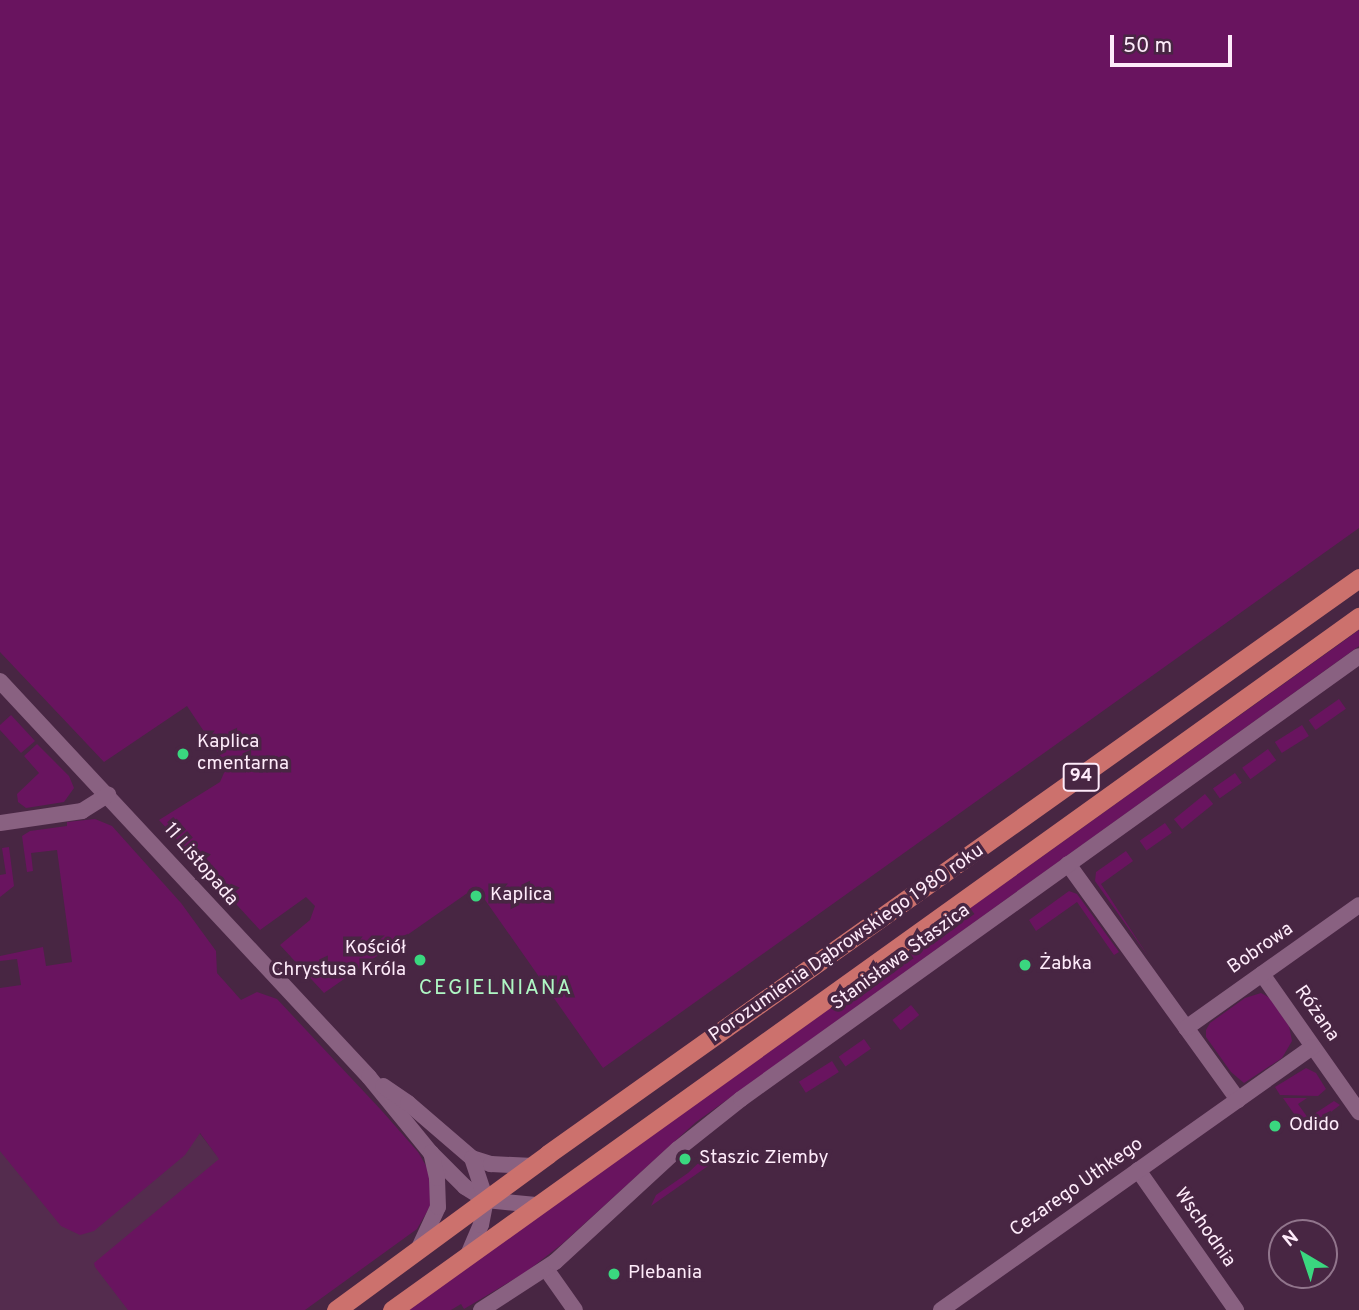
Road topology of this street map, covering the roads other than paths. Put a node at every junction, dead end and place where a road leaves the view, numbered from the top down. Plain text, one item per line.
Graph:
1 (1359, 578) edge
2 (1359, 617) edge
3 (1359, 656) edge
4 (0, 681) edge
5 (108, 795) junction
6 (0, 823) edge
7 (1068, 864) junction
8 (1359, 905) edge
9 (1262, 974) junction
10 (1186, 1028) junction
11 (1312, 1047) junction
12 (369, 1077) junction
13 (1238, 1100) junction
14 (1359, 1112) edge
15 (431, 1153) junction
16 (472, 1158) junction
17 (533, 1166) junction
18 (1138, 1170) junction
19 (485, 1200) junction
20 (536, 1205) junction
21 (418, 1251) junction
22 (468, 1255) junction
23 (546, 1269) junction
24 (336, 1310) edge
25 (392, 1310) edge
26 (481, 1310) edge
27 (575, 1310) edge
28 (941, 1310) edge
29 (1237, 1310) edge

1 - 17 main road, Porozumienia Dąbrowskiego 1980 roku / 94
2 - 20 main road, Porozumienia Dąbrowskiego 1980 roku / 94
3 - 7 street, Stanisława Staszica
4 - 5 street, 11 Listopada
5 - 6 street
5 - 12 street, 11 Listopada
7 - 10 street
7 - 23 street, Stanisława Staszica
8 - 9 street, Bobrowa
9 - 10 street, Bobrowa
9 - 11 street, Różana
10 - 13 street
11 - 13 street, Cezarego Uthkego
11 - 14 street, Różana
12 - 15 street, 11 Listopada
12 - 16 street, 11 Listopada
13 - 18 street, Cezarego Uthkego
15 - 19 street, 11 Listopada
15 - 21 street
16 - 17 street
16 - 19 street
17 - 19 main road, Porozumienia Dąbrowskiego 1980 roku / 94
18 - 28 street, Cezarego Uthkego
18 - 29 street, Wschodnia
19 - 20 street
19 - 21 main road, Porozumienia Dąbrowskiego 1980 roku / 94
19 - 22 street
20 - 22 main road, Porozumienia Dąbrowskiego 1980 roku / 94
21 - 24 main road, Porozumienia Dąbrowskiego 1980 roku / 94
22 - 25 main road, Porozumienia Dąbrowskiego 1980 roku / 94
23 - 26 street, Stanisława Staszica
23 - 27 street

